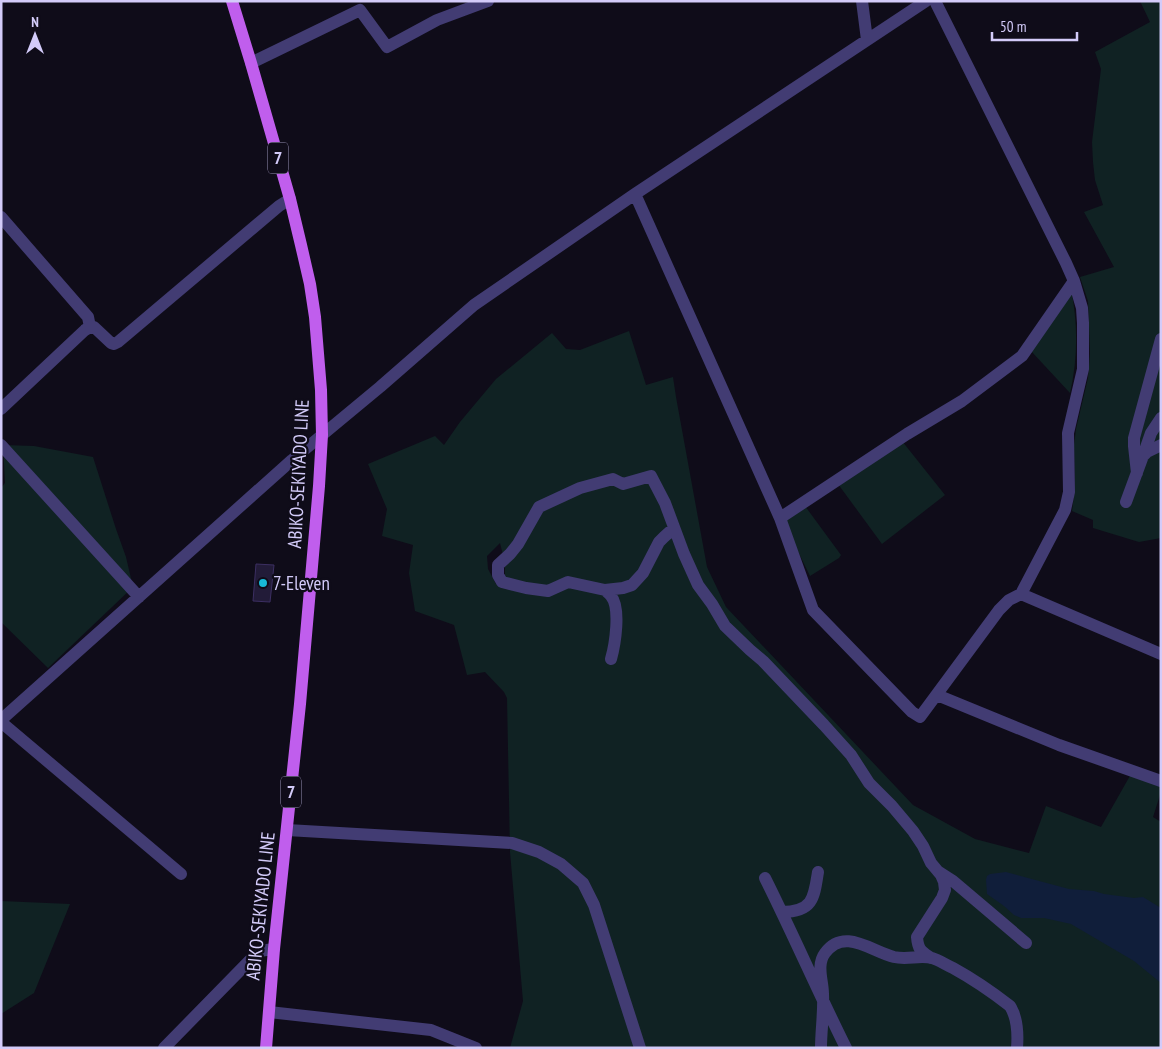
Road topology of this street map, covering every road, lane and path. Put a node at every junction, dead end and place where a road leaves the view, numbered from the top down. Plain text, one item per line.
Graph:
1 (232, 1) edge
2 (488, 1) edge
3 (862, 1) edge
4 (926, 1) edge
5 (935, 1) edge
6 (868, 40) junction
7 (251, 63) junction
8 (635, 194) junction
9 (290, 199) junction
10 (1, 217) edge
11 (1074, 281) junction
12 (90, 327) junction
13 (1161, 339) edge
14 (1, 409) edge
15 (1161, 418) edge
16 (322, 435) junction
17 (1, 445) edge
18 (1161, 445) edge
19 (1143, 456) junction
20 (1137, 473) junction
21 (1126, 502) dead end
22 (780, 518) junction
23 (674, 528) junction
24 (605, 590) junction
25 (1021, 594) junction
26 (139, 597) junction
27 (1161, 654) edge
28 (611, 659) dead end
29 (937, 695) junction
30 (1, 721) edge
31 (1161, 781) edge
32 (287, 830) junction
33 (937, 871) junction
34 (818, 872) dead end
35 (181, 874) dead end
36 (765, 878) dead end
37 (967, 893) junction
38 (942, 898) junction
39 (782, 912) junction
40 (1026, 943) dead end
41 (274, 949) junction
42 (932, 958) junction
43 (823, 1002) junction
44 (269, 1012) junction
45 (164, 1048) edge
46 (266, 1048) edge
47 (476, 1048) edge
48 (640, 1048) edge
49 (821, 1048) edge
50 (846, 1048) edge
51 (1017, 1048) edge

1 - 7 main road, ABIKO-SEKIYADO LINE / 7
2 - 7 street
3 - 6 street
4 - 6 street
5 - 11 street
6 - 8 street
7 - 9 main road, ABIKO-SEKIYADO LINE / 7
8 - 16 street
8 - 22 street
9 - 12 street
9 - 16 main road, ABIKO-SEKIYADO LINE / 7
10 - 12 street
11 - 22 street
11 - 25 street
12 - 14 street
13 - 20 street
15 - 19 street
16 - 26 street
16 - 32 main road, ABIKO-SEKIYADO LINE / 7
17 - 26 street
18 - 19 street
19 - 20 street
20 - 21 street
22 - 29 street
23 - 24 street
23 - 24 street
23 - 33 street
24 - 28 street
25 - 27 street
25 - 29 street
26 - 30 street
29 - 31 street
30 - 35 street
32 - 41 main road, ABIKO-SEKIYADO LINE / 7
32 - 48 street
33 - 37 street
33 - 38 street
34 - 39 street
36 - 39 street
37 - 38 street
37 - 40 street
38 - 42 street
39 - 43 street
41 - 44 main road, ABIKO-SEKIYADO LINE / 7
41 - 45 street
42 - 43 street
42 - 51 street
43 - 49 street
43 - 50 street
44 - 46 main road, ABIKO-SEKIYADO LINE / 7
44 - 47 street

